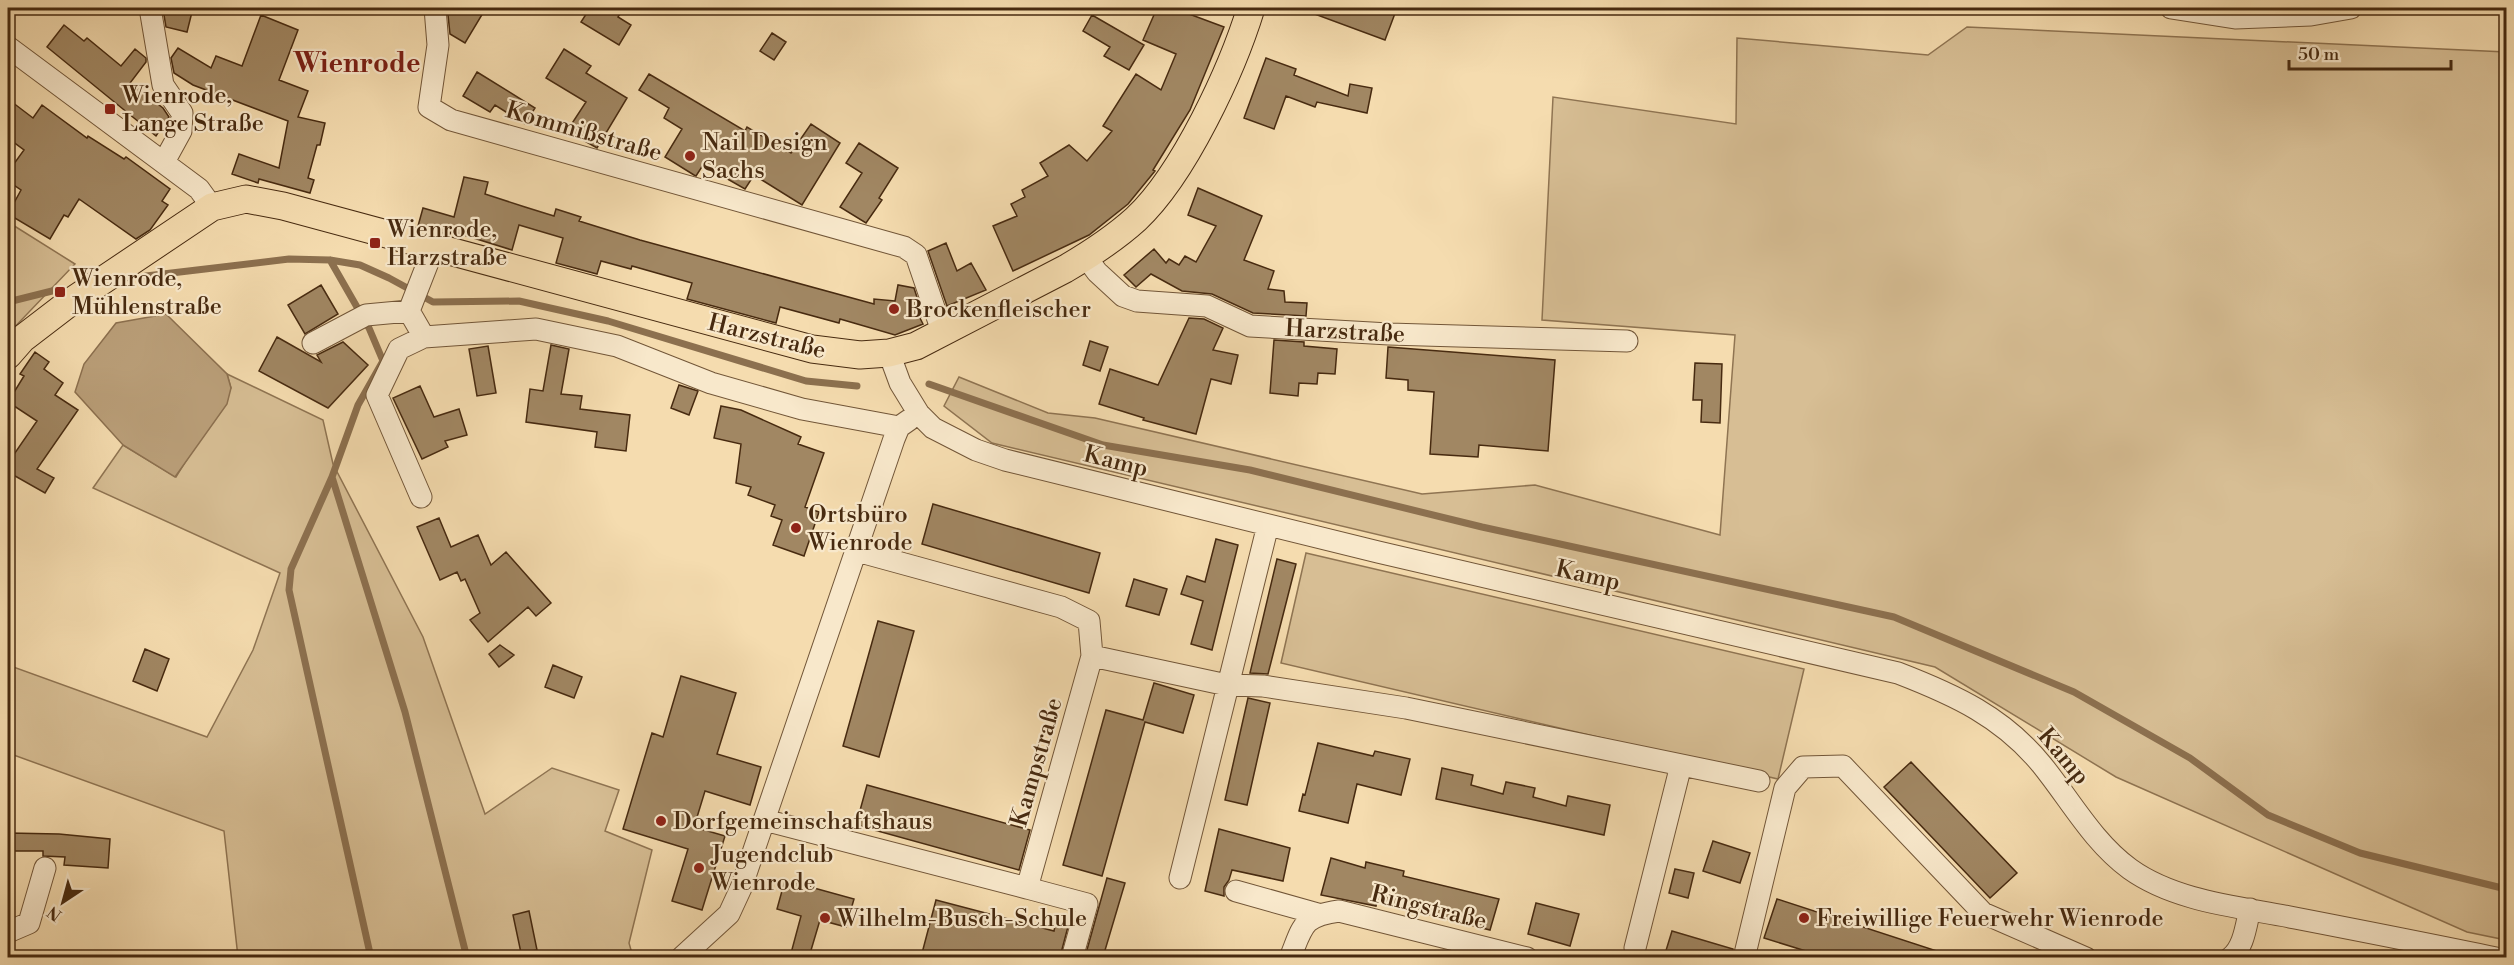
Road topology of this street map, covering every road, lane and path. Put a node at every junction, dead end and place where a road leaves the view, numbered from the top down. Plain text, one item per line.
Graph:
1 (150, 8) edge
2 (435, 8) edge
3 (1251, 8) edge
4 (2171, 8) edge
5 (2350, 8) edge
6 (8, 47) edge
7 (164, 162) junction
8 (212, 207) junction
9 (434, 247) junction
10 (1086, 257) junction
11 (410, 308) junction
12 (943, 334) junction
13 (424, 337) junction
14 (1627, 341) dead end
15 (313, 343) dead end
16 (889, 353) junction
17 (8, 355) edge
18 (919, 414) junction
19 (899, 426) junction
20 (421, 497) dead end
21 (1268, 525) junction
22 (857, 551) junction
23 (1092, 656) junction
24 (1227, 685) junction
25 (1681, 765) junction
26 (1759, 781) dead end
27 (764, 820) junction
28 (45, 868) dead end
29 (1180, 878) dead end
30 (1027, 888) junction
31 (1236, 891) dead end
32 (2250, 909) junction
33 (1318, 914) junction
34 (8, 932) edge
35 (1635, 948) dead end
36 (691, 954) edge
37 (2068, 955) edge
38 (1072, 957) edge
39 (1290, 957) edge
40 (1527, 957) edge
41 (1744, 957) edge
42 (2230, 957) edge
43 (2496, 957) edge

1 - 7 street
2 - 12 street, Kommißstraße
3 - 10 main road, Harzstraße
4 - 5 street
6 - 7 street
7 - 8 street
8 - 9 main road, Harzstraße
8 - 17 main road
9 - 11 street
9 - 16 main road, Harzstraße
10 - 12 main road, Harzstraße
10 - 14 street, Harzstraße
11 - 13 street
11 - 15 street
12 - 16 main road, Harzstraße
13 - 19 street
13 - 20 street
16 - 18 street, Kamp
18 - 19 street
18 - 21 street, Kamp
19 - 22 street
21 - 24 street
21 - 32 street, Kamp
22 - 23 street, Kampstraße
22 - 27 street
23 - 24 street
23 - 30 street, Kampstraße
24 - 25 street
24 - 29 street
25 - 26 street
25 - 35 street
27 - 30 street
27 - 36 street
28 - 34 street
30 - 38 street
31 - 33 street, Ringstraße
32 - 42 street
32 - 43 street, Kamp
33 - 39 street
33 - 40 street, Ringstraße
37 - 41 street

